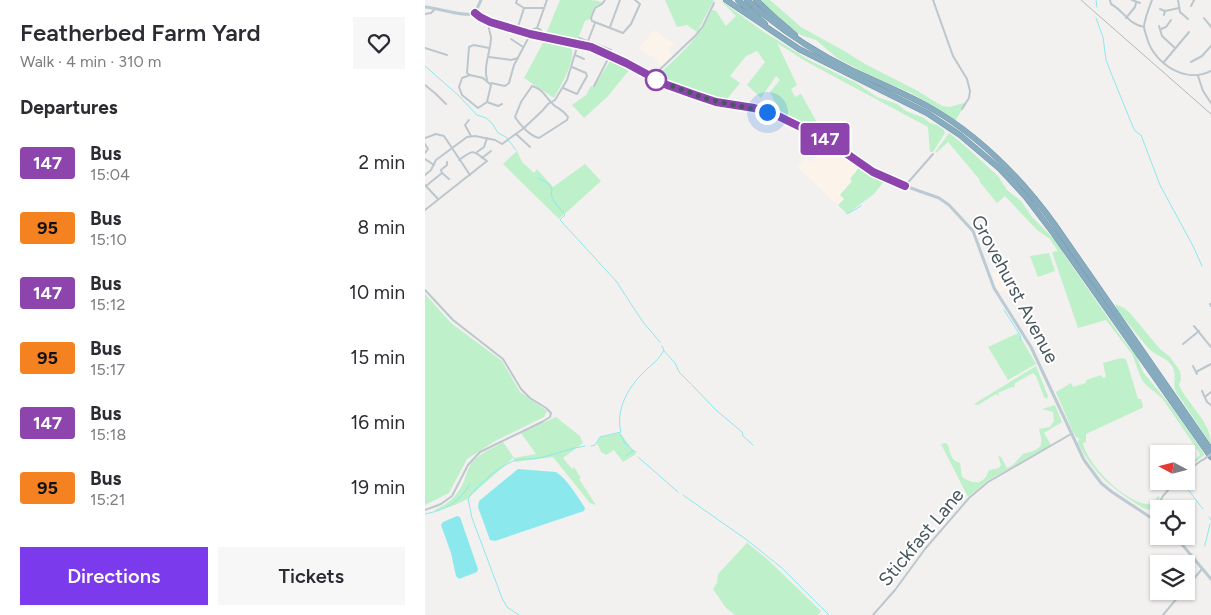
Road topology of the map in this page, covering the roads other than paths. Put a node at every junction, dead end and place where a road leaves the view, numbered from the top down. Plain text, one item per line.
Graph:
1 (481, 0) edge
2 (517, 0) edge
3 (547, 0) edge
4 (605, 0) edge
5 (620, 0) edge
6 (635, 0) edge
7 (726, 0) edge
8 (738, 0) edge
9 (747, 0) edge
10 (757, 0) edge
11 (933, 0) edge
12 (1110, 0) edge
13 (1132, 0) edge
14 (1152, 0) edge
15 (1178, 0) edge
16 (1194, 0) edge
17 (714, 3) dead end
18 (1191, 6) dead end
19 (425, 7) edge
20 (435, 8) junction
21 (524, 8) junction
22 (543, 8) junction
23 (1179, 8) junction
24 (1160, 9) dead end
25 (1165, 11) junction
26 (475, 13) junction
27 (425, 14) edge
28 (1163, 15) dead end
29 (1126, 18) junction
30 (1205, 18) dead end
31 (1188, 19) dead end
32 (1171, 20) dead end
33 (490, 22) junction
34 (595, 24) junction
35 (1159, 26) dead end
36 (1144, 27) junction
37 (1211, 27) edge
38 (525, 28) dead end
39 (537, 28) junction
40 (610, 28) junction
41 (1161, 29) junction
42 (517, 30) junction
43 (541, 30) dead end
44 (1189, 32) dead end
45 (530, 34) junction
46 (1187, 35) junction
47 (1190, 37) dead end
48 (511, 38) dead end
49 (579, 38) dead end
50 (588, 41) junction
51 (578, 44) junction
52 (586, 46) junction
53 (1211, 46) edge
54 (524, 47) junction
55 (425, 48) edge
56 (489, 48) junction
57 (1175, 48) junction
58 (611, 50) dead end
59 (447, 55) dead end
60 (575, 55) junction
61 (609, 56) junction
62 (489, 57) junction
63 (518, 58) junction
64 (820, 58) junction
65 (584, 59) dead end
66 (511, 60) junction
67 (1164, 62) junction
68 (1191, 62) dead end
69 (514, 64) junction
70 (572, 67) junction
71 (1211, 71) edge
72 (470, 75) junction
73 (1198, 76) junction
74 (652, 77) junction
75 (489, 83) junction
76 (425, 85) edge
77 (594, 86) dead end
78 (563, 88) junction
79 (1211, 96) edge
80 (1208, 99) junction
81 (487, 102) junction
82 (551, 102) junction
83 (1211, 103) edge
84 (446, 104) dead end
85 (502, 104) dead end
86 (962, 109) dead end
87 (469, 120) dead end
88 (524, 128) junction
89 (516, 134) junction
90 (471, 136) junction
91 (425, 138) edge
92 (487, 138) junction
93 (425, 144) edge
94 (530, 147) dead end
95 (451, 149) junction
96 (491, 151) dead end
97 (477, 152) junction
98 (425, 153) edge
99 (933, 154) dead end
100 (482, 158) junction
101 (425, 159) edge
102 (459, 160) junction
103 (447, 162) dead end
104 (434, 165) junction
105 (443, 173) junction
106 (425, 175) edge
107 (470, 175) junction
108 (449, 179) dead end
109 (426, 186) edge
110 (905, 186) junction
111 (438, 199) junction
112 (425, 210) edge
113 (425, 290) edge
114 (1194, 326) dead end
115 (1199, 331) junction
116 (1183, 344) dead end
117 (1211, 347) edge
118 (1211, 364) edge
119 (1193, 366) dead end
120 (1203, 391) dead end
121 (1211, 392) edge
122 (1205, 397) junction
123 (1211, 406) edge
124 (1071, 434) junction
125 (1211, 450) edge
126 (1211, 456) edge
127 (1195, 466) edge
128 (1168, 490) edge
129 (1161, 500) edge
130 (425, 510) edge
131 (1150, 516) edge
132 (1182, 545) edge
133 (1202, 569) junction
134 (1195, 577) edge
135 (1211, 579) edge
136 (1176, 600) edge
137 (873, 615) edge
138 (1163, 615) edge

1 - 26 street
2 - 21 street
3 - 22 street
4 - 34 street
5 - 40 street
6 - 40 street
7 - 64 highway
8 - 64 highway
9 - 64 highway
10 - 64 highway
11 - 86 street
12 - 29 street
13 - 29 street
14 - 36 street
15 - 23 street
16 - 18 street
17 - 74 street
19 - 20 street
20 - 26 street
20 - 27 street
21 - 22 street
21 - 42 street
22 - 39 street
23 - 25 street
23 - 31 street
24 - 25 street
25 - 28 street
26 - 33 street, Grovehurst Avenue
29 - 36 street
30 - 37 street
32 - 41 street
33 - 42 street, Grovehurst Avenue
33 - 56 street
34 - 40 street
34 - 50 street
35 - 41 street
36 - 67 street
38 - 39 street
39 - 43 street
41 - 57 street
42 - 45 street, Grovehurst Avenue
44 - 46 street
45 - 51 street, Grovehurst Avenue
45 - 54 street
46 - 47 street
46 - 57 street
48 - 54 street
49 - 50 street
50 - 52 street
50 - 58 street
51 - 52 street, Grovehurst Avenue
51 - 60 street
52 - 61 street, Grovehurst Avenue
53 - 68 street
54 - 63 street
55 - 59 street
56 - 62 street
56 - 72 street
57 - 67 street
60 - 65 street
60 - 70 street
61 - 74 street, Grovehurst Avenue
61 - 77 street
62 - 66 street
62 - 75 street
63 - 66 street
63 - 69 street
64 - 125 highway
64 - 126 highway
66 - 69 street
67 - 73 street
69 - 75 street
70 - 78 street
70 - 78 street
71 - 73 street
72 - 75 street
72 - 81 street
73 - 80 street
74 - 110 street, Grovehurst Avenue
75 - 81 street
76 - 84 street
78 - 82 street
79 - 80 street
80 - 83 street
81 - 85 street
82 - 88 street
82 - 88 street
82 - 88 street
87 - 90 street
88 - 89 street
89 - 92 street
89 - 94 street
90 - 92 street
90 - 95 street
91 - 95 street
92 - 97 street
93 - 98 street
95 - 102 street
95 - 104 street
96 - 100 street
97 - 100 street
97 - 102 street
99 - 110 street
100 - 107 street
101 - 104 street
102 - 107 street
103 - 105 street
104 - 106 street
105 - 108 street
105 - 109 street
107 - 111 street
109 - 111 street
110 - 124 street, Grovehurst Avenue
111 - 112 street
113 - 130 street
114 - 115 street
115 - 116 street
115 - 117 street
118 - 119 street
120 - 122 street
121 - 122 street
122 - 123 street
124 - 131 street, Grovehurst Avenue
124 - 137 street, Stickfast Lane
126 - 127 street, bridge
128 - 129 street
132 - 133 street
133 - 134 street
133 - 135 street
136 - 138 street

